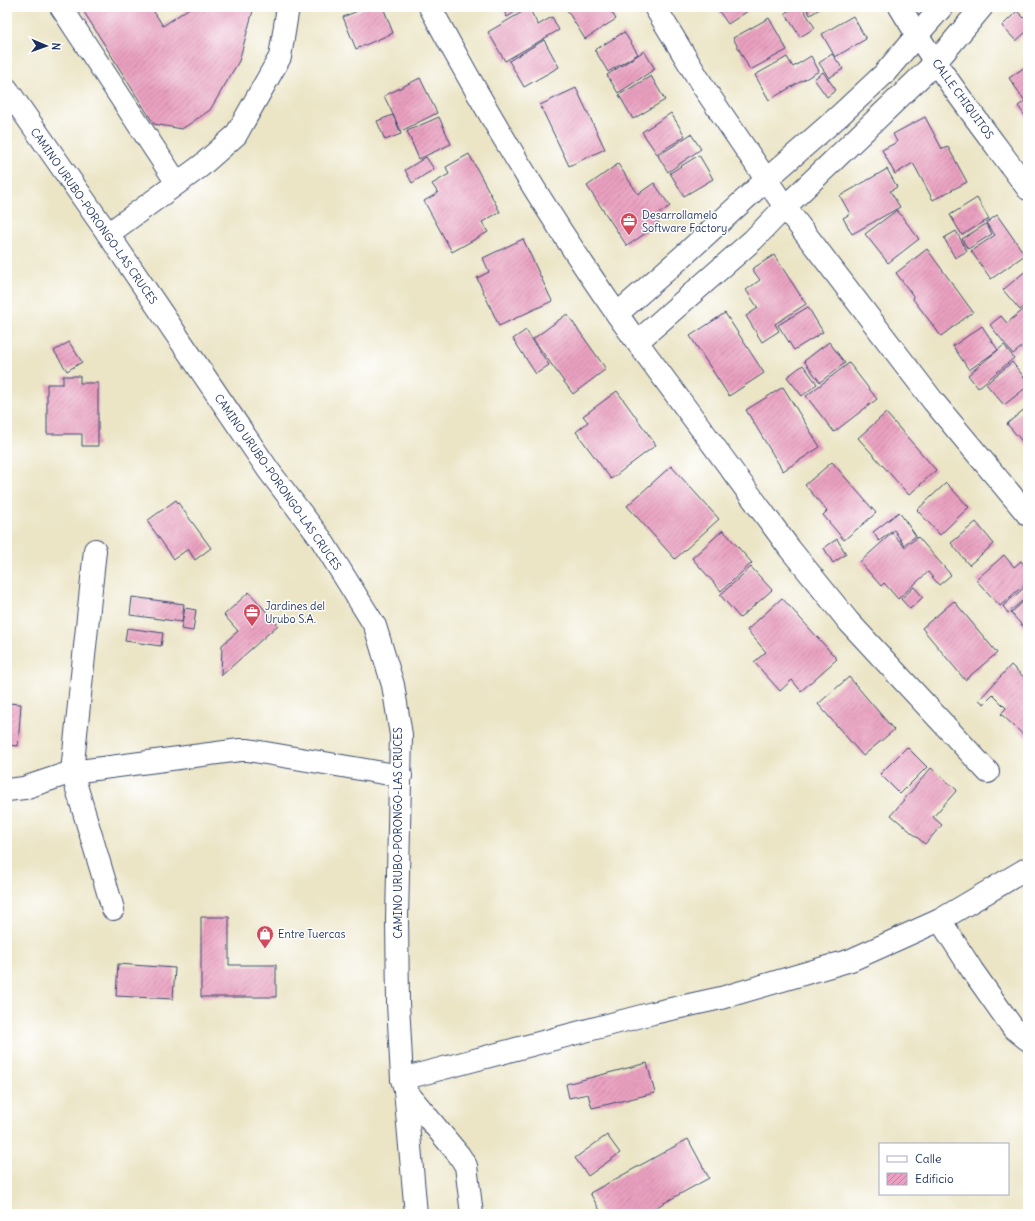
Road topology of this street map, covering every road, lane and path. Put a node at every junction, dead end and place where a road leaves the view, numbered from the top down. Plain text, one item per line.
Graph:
1 (62, 7) edge
2 (288, 7) edge
3 (430, 7) edge
4 (655, 7) edge
5 (900, 7) edge
6 (942, 7) edge
7 (982, 7) edge
8 (917, 35) junction
9 (936, 62) junction
10 (7, 89) edge
11 (766, 179) junction
12 (177, 183) junction
13 (1028, 189) edge
14 (785, 207) junction
15 (108, 234) junction
16 (617, 314) junction
17 (637, 342) junction
18 (1028, 515) edge
19 (95, 550) dead end
20 (72, 772) junction
21 (988, 772) dead end
22 (401, 776) junction
23 (7, 790) edge
24 (1028, 868) edge
25 (113, 908) dead end
26 (940, 920) junction
27 (1028, 1040) edge
28 (404, 1085) junction
29 (416, 1214) edge
30 (472, 1214) edge

1 - 12 street
2 - 12 street
3 - 16 street
4 - 11 street
5 - 8 street, CALLE CHIQUITOS
6 - 8 street
7 - 9 street
8 - 9 street, CALLE CHIQUITOS
8 - 11 street
9 - 13 street, CALLE CHIQUITOS
9 - 14 street
10 - 15 street, CAMINO URUBO-PORONGO-LAS CRUCES
11 - 14 street
11 - 16 street
12 - 15 street
14 - 17 street
14 - 18 street
15 - 22 street, CAMINO URUBO-PORONGO-LAS CRUCES
16 - 17 street
17 - 21 street
19 - 20 street
20 - 22 street
20 - 23 street
20 - 25 street
22 - 28 street, CAMINO URUBO-PORONGO-LAS CRUCES
24 - 26 street
26 - 27 street
26 - 28 street
28 - 29 street, CAMINO URUBO-PORONGO-LAS CRUCES
28 - 30 street

